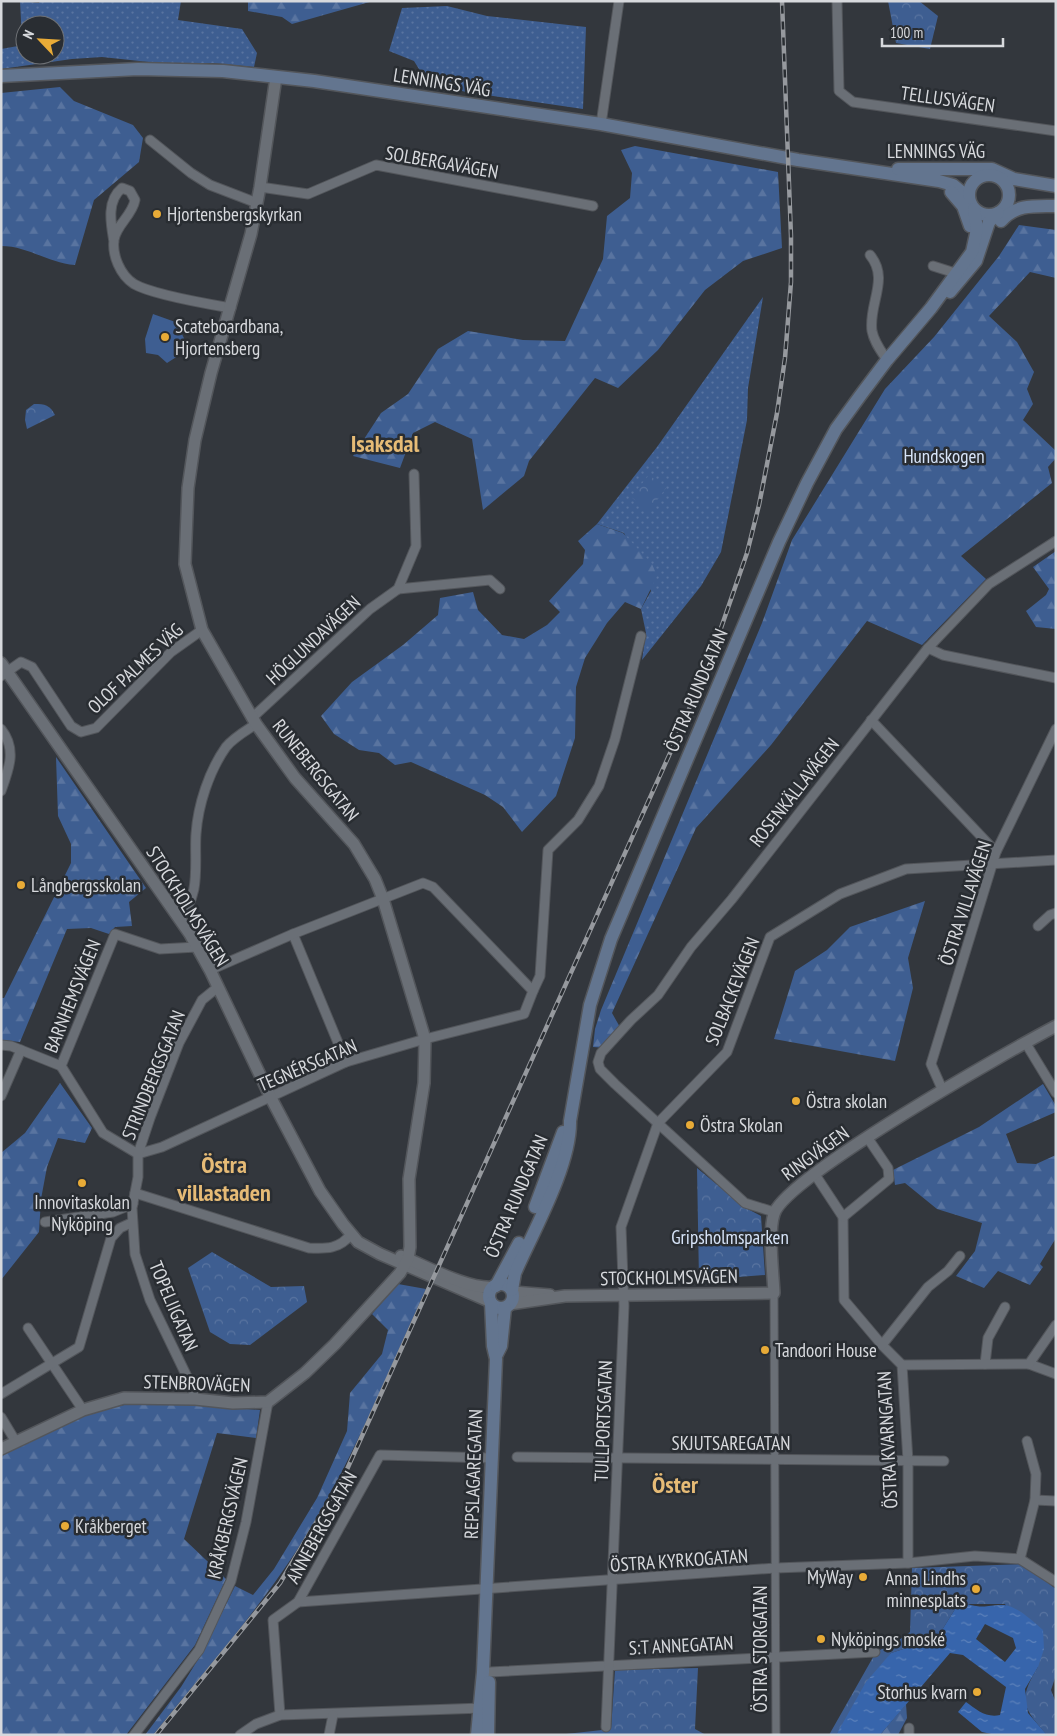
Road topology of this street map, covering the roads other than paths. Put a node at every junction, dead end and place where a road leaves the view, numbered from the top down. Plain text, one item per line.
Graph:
1 (619, 1) edge
2 (837, 1) edge
3 (1, 76) edge
4 (276, 77) junction
5 (602, 124) junction
6 (1056, 131) edge
7 (150, 140) dead end
8 (874, 171) junction
9 (983, 176) junction
10 (1006, 185) junction
11 (1056, 186) edge
12 (260, 187) junction
13 (1056, 191) edge
14 (1056, 202) edge
15 (257, 203) junction
16 (971, 204) junction
17 (594, 206) dead end
18 (1056, 206) edge
19 (1002, 209) junction
20 (114, 242) junction
21 (870, 255) dead end
22 (976, 261) junction
23 (933, 266) dead end
24 (955, 273) junction
25 (231, 308) junction
26 (931, 308) junction
27 (887, 360) junction
28 (414, 474) dead end
29 (1056, 541) edge
30 (398, 589) junction
31 (500, 589) dead end
32 (202, 630) junction
33 (641, 636) dead end
34 (928, 648) junction
35 (3, 670) edge
36 (1056, 678) edge
37 (871, 720) junction
38 (254, 721) junction
39 (1, 730) edge
40 (1056, 730) edge
41 (1, 790) edge
42 (996, 852) junction
43 (1056, 860) edge
44 (993, 865) junction
45 (383, 899) junction
46 (1056, 913) edge
47 (178, 917) junction
48 (1038, 926) dead end
49 (292, 934) junction
50 (197, 947) junction
51 (210, 970) junction
52 (218, 987) junction
53 (533, 991) junction
54 (1056, 1026) edge
55 (425, 1039) junction
56 (1025, 1042) junction
57 (1, 1044) edge
58 (21, 1050) junction
59 (346, 1062) junction
60 (60, 1066) junction
61 (943, 1091) junction
62 (1056, 1093) edge
63 (1, 1096) edge
64 (271, 1098) junction
65 (570, 1121) junction
66 (658, 1123) junction
67 (867, 1137) junction
68 (138, 1154) junction
69 (814, 1173) junction
70 (135, 1192) junction
71 (133, 1204) junction
72 (774, 1212) junction
73 (843, 1217) junction
74 (45, 1222) dead end
75 (131, 1223) junction
76 (351, 1234) junction
77 (960, 1256) dead end
78 (407, 1262) junction
79 (495, 1286) junction
80 (774, 1293) junction
81 (624, 1296) junction
82 (510, 1298) junction
83 (491, 1302) junction
84 (1005, 1307) dead end
85 (1056, 1325) edge
86 (28, 1328) dead end
87 (882, 1345) junction
88 (496, 1359) junction
89 (52, 1362) junction
90 (985, 1364) junction
91 (1029, 1364) junction
92 (902, 1365) junction
93 (1056, 1374) edge
94 (1, 1394) edge
95 (195, 1399) junction
96 (268, 1402) junction
97 (83, 1410) junction
98 (1, 1417) edge
99 (1027, 1441) dead end
100 (16, 1442) junction
101 (1, 1449) edge
102 (517, 1457) dead end
103 (492, 1458) junction
104 (619, 1459) junction
105 (776, 1459) junction
106 (908, 1461) junction
107 (944, 1461) dead end
108 (1035, 1500) junction
109 (1056, 1501) edge
110 (1020, 1559) junction
111 (908, 1563) junction
112 (776, 1568) junction
113 (613, 1581) junction
114 (1056, 1582) edge
115 (487, 1590) junction
116 (298, 1602) junction
117 (875, 1652) dead end
118 (777, 1656) junction
119 (610, 1665) junction
120 (490, 1672) junction
121 (484, 1708) junction
122 (280, 1715) junction
123 (333, 1715) junction
124 (606, 1727) dead end
125 (134, 1735) edge
126 (240, 1735) edge
127 (330, 1735) edge
128 (477, 1735) edge
129 (488, 1735) edge
130 (776, 1735) edge

1 - 5 street
2 - 6 street, TELLUSVÄGEN
3 - 4 main road, LENNINGS VÄG
4 - 5 main road, LENNINGS VÄG
4 - 12 street, RUNEBERGSGATAN
5 - 8 main road, LENNINGS VÄG
7 - 15 street
8 - 9 main road, LENNINGS VÄG
8 - 11 main road, LENNINGS VÄG
8 - 16 main road, LENNINGS VÄG
8 - 24 main road
9 - 10 main road
9 - 16 main road
10 - 13 main road
10 - 19 main road
12 - 15 street, RUNEBERGSGATAN
12 - 17 street, SOLBERGAVÄGEN
14 - 19 main road
15 - 25 street, RUNEBERGSGATAN
16 - 19 main road
16 - 24 main road, ÖSTRA RUNDGATAN
18 - 22 main road
19 - 22 main road, ÖSTRA RUNDGATAN
20 - 20 street
20 - 25 street
21 - 27 street
22 - 26 main road, ÖSTRA RUNDGATAN
23 - 24 street
24 - 26 main road, ÖSTRA RUNDGATAN
25 - 32 street, RUNEBERGSGATAN
26 - 27 main road, ÖSTRA RUNDGATAN
27 - 65 main road, ÖSTRA RUNDGATAN
28 - 30 street
29 - 34 street, ROSENKÄLLAVÄGEN
30 - 31 street, HÖGLUNDAVÄGEN
30 - 38 street, HÖGLUNDAVÄGEN
32 - 35 street, OLOF PALMES VÄG
32 - 38 street, RUNEBERGSGATAN
33 - 53 street
34 - 36 street
34 - 37 street, ROSENKÄLLAVÄGEN
35 - 47 street, STOCKHOLMSVÄGEN
37 - 42 street
37 - 66 street, ROSENKÄLLAVÄGEN
38 - 45 street, RUNEBERGSGATAN
38 - 47 street, HÖGLUNDAVÄGEN
39 - 41 street
40 - 42 street, ÖSTRA VILLAVÄGEN
42 - 44 street, ÖSTRA VILLAVÄGEN
43 - 44 street, SOLBACKEVÄGEN
44 - 61 street, ÖSTRA VILLAVÄGEN
44 - 66 street, SOLBACKEVÄGEN
45 - 49 street
45 - 53 street
45 - 55 street, RUNEBERGSGATAN
46 - 48 street
47 - 50 street, STOCKHOLMSVÄGEN
49 - 51 street
49 - 59 street
50 - 51 street, STOCKHOLMSVÄGEN
50 - 60 street, BARNHEMSVÄGEN
51 - 52 street, STOCKHOLMSVÄGEN
52 - 64 street, STOCKHOLMSVÄGEN
52 - 68 street, STRINDBERGSGATAN
53 - 55 street, TEGNÉRSGATAN
54 - 56 street, RINGVÄGEN
55 - 59 street, TEGNÉRSGATAN
55 - 78 street, RUNEBERGSGATAN
56 - 61 street, RINGVÄGEN
56 - 62 street
57 - 58 street
58 - 60 street
58 - 63 street
59 - 64 street, TEGNÉRSGATAN
60 - 68 street, BARNHEMSVÄGEN
61 - 67 street, RINGVÄGEN
64 - 68 street, TEGNÉRSGATAN
64 - 76 street, STOCKHOLMSVÄGEN
65 - 79 main road, ÖSTRA RUNDGATAN
65 - 82 main road, ÖSTRA RUNDGATAN
66 - 72 street, ROSENKÄLLAVÄGEN
66 - 81 street, TULLPORTSGATAN
67 - 69 street, RINGVÄGEN
67 - 73 street
68 - 70 street, STRINDBERGSGATAN
69 - 72 street, RINGVÄGEN
69 - 73 street
70 - 71 street, STRINDBERGSGATAN
70 - 76 street
71 - 74 street
71 - 75 street, STRINDBERGSGATAN
72 - 80 street
73 - 87 street, ÖSTRA KVARNGATAN
75 - 89 street
75 - 95 street, TOPELIIGATAN
76 - 78 street, STOCKHOLMSVÄGEN
77 - 87 street
78 - 79 street, STOCKHOLMSVÄGEN
78 - 83 street, STOCKHOLMSVÄGEN
78 - 96 street, STENBROVÄGEN
79 - 82 main road
79 - 83 main road
80 - 81 street, STOCKHOLMSVÄGEN
80 - 105 street, ÖSTRA STORGATAN
81 - 82 street, STOCKHOLMSVÄGEN
81 - 104 street, TULLPORTSGATAN
82 - 83 main road
82 - 88 main road, REPSLAGAREGATAN
83 - 88 main road, REPSLAGAREGATAN
84 - 90 street
85 - 91 street
86 - 89 street
87 - 92 street, ÖSTRA KVARNGATAN
88 - 103 main road, REPSLAGAREGATAN
89 - 94 street
89 - 97 street
90 - 91 street
90 - 92 street
91 - 93 street
92 - 106 street, ÖSTRA KVARNGATAN
95 - 96 street, STENBROVÄGEN
95 - 97 street, STENBROVÄGEN
96 - 125 street, KRÅKBERGSVÄGEN
97 - 100 street, STENBROVÄGEN
98 - 100 street
99 - 108 street
100 - 101 street, STENBROVÄGEN
102 - 104 street, SKJUTSAREGATAN
103 - 115 main road, REPSLAGAREGATAN
103 - 116 street, ANNEBERGSGATAN
104 - 105 street, SKJUTSAREGATAN
104 - 113 street, TULLPORTSGATAN
105 - 106 street, SKJUTSAREGATAN
105 - 112 street, ÖSTRA STORGATAN
106 - 107 street, SKJUTSAREGATAN
106 - 111 street, ÖSTRA KVARNGATAN
108 - 109 street
108 - 110 street
110 - 111 street, ÖSTRA KYRKOGATAN
110 - 114 street, ÖSTRA KYRKOGATAN
111 - 112 street, ÖSTRA KYRKOGATAN
112 - 113 street, ÖSTRA KYRKOGATAN
112 - 118 street, ÖSTRA STORGATAN
113 - 115 street, ÖSTRA KYRKOGATAN
113 - 119 street, TULLPORTSGATAN
115 - 116 street, ÖSTRA KYRKOGATAN
115 - 120 main road, REPSLAGAREGATAN
115 - 121 main road, REPSLAGAREGATAN
116 - 122 street, ANNEBERGSGATAN
117 - 118 street, S:T ANNEGATAN
118 - 119 street, S:T ANNEGATAN
118 - 130 street, ÖSTRA STORGATAN
119 - 120 street, S:T ANNEGATAN
119 - 124 street, TULLPORTSGATAN
120 - 121 main road, REPSLAGAREGATAN
121 - 123 street
121 - 128 main road, REPSLAGAREGATAN
121 - 129 main road, REPSLAGAREGATAN
122 - 123 street
122 - 126 street
123 - 127 street

